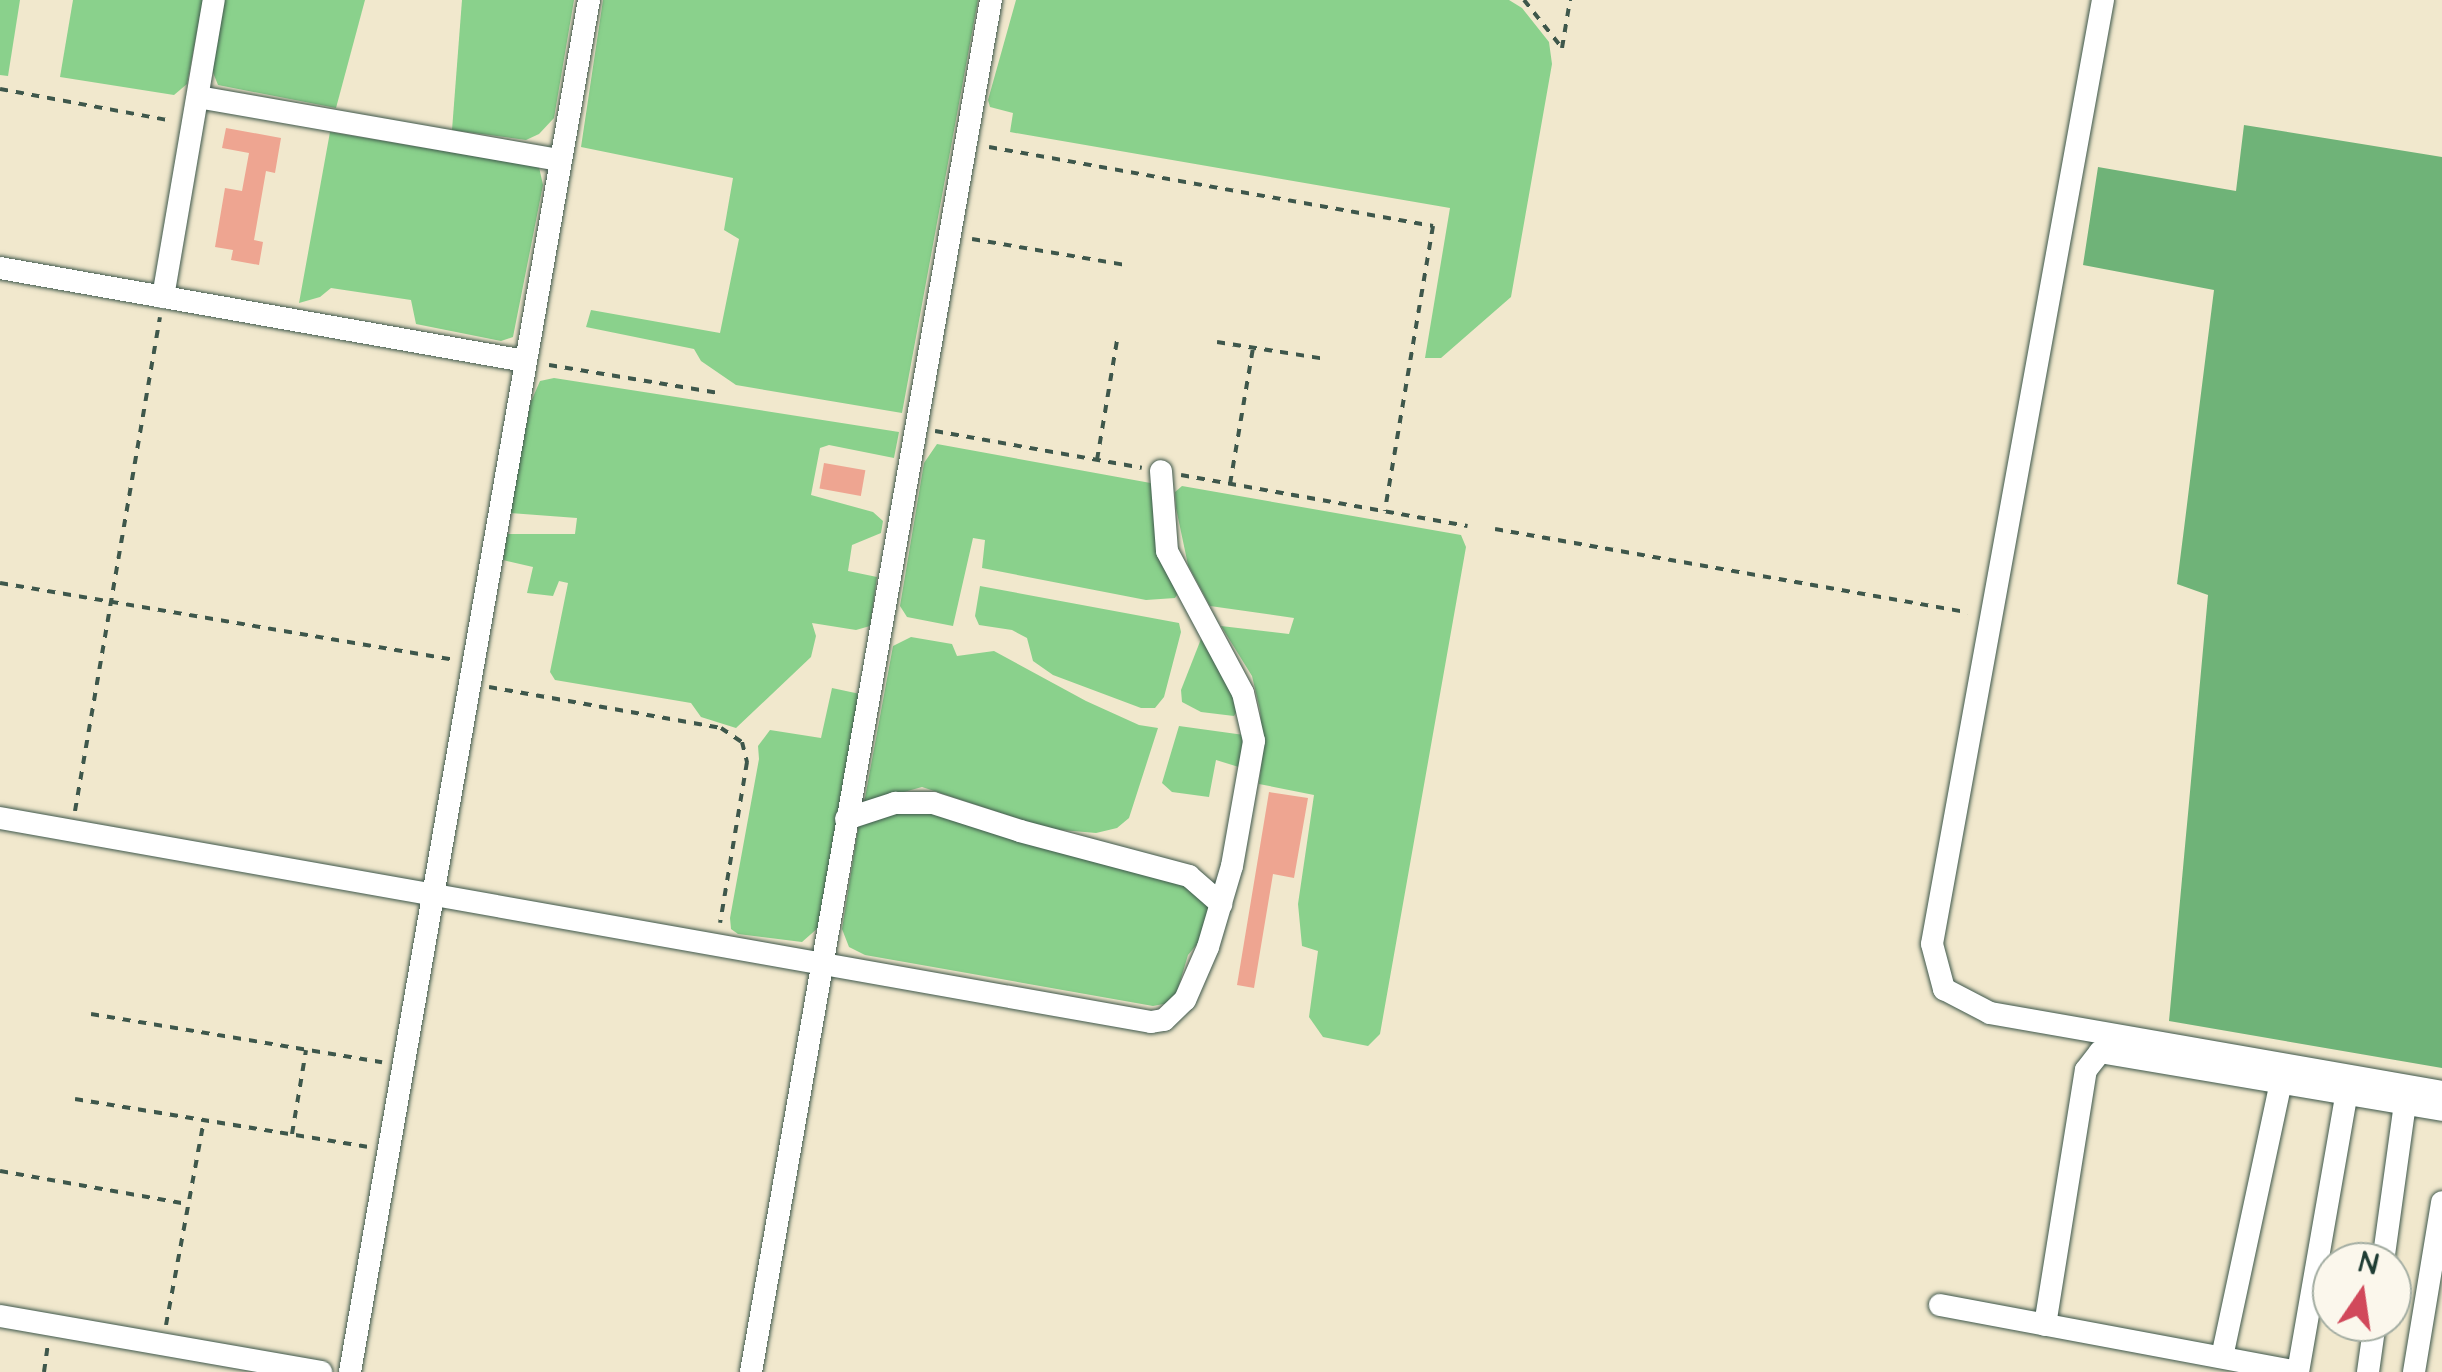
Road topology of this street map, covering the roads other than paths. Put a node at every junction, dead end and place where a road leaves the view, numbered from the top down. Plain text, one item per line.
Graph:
1 (214, 0) edge
2 (588, 0) edge
3 (991, 0) edge
4 (2103, 0) edge
5 (198, 97) junction
6 (560, 160) junction
7 (0, 268) edge
8 (163, 297) junction
9 (525, 361) junction
10 (1161, 471) road end
11 (0, 818) edge
12 (846, 819) junction
13 (433, 893) junction
14 (1221, 904) junction
15 (821, 961) junction
16 (2280, 1080) junction
17 (2347, 1091) junction
18 (2442, 1092) edge
19 (2405, 1103) junction
20 (2442, 1110) edge
21 (2442, 1202) edge
22 (2386, 1242) edge
23 (1940, 1306) dead end
24 (0, 1316) edge
25 (2044, 1325) junction
26 (2372, 1342) edge
27 (2222, 1357) junction
28 (321, 1372) edge
29 (350, 1372) edge
30 (751, 1372) edge
31 (2297, 1372) edge
32 (2368, 1372) edge
33 (2414, 1372) edge

1 - 5 lane
2 - 6 lane
3 - 12 lane
4 - 18 lane
5 - 6 lane
5 - 8 lane
6 - 9 lane
7 - 8 lane
8 - 9 lane
9 - 13 lane
10 - 14 lane
11 - 13 lane
12 - 14 lane
12 - 15 lane
13 - 15 lane
13 - 29 lane
14 - 15 lane
15 - 30 lane
16 - 17 lane
16 - 25 lane
16 - 27 lane
17 - 19 lane
17 - 31 lane
19 - 20 lane
19 - 22 lane
21 - 33 lane
23 - 25 lane
24 - 28 lane
25 - 27 lane
26 - 32 lane
27 - 31 lane

